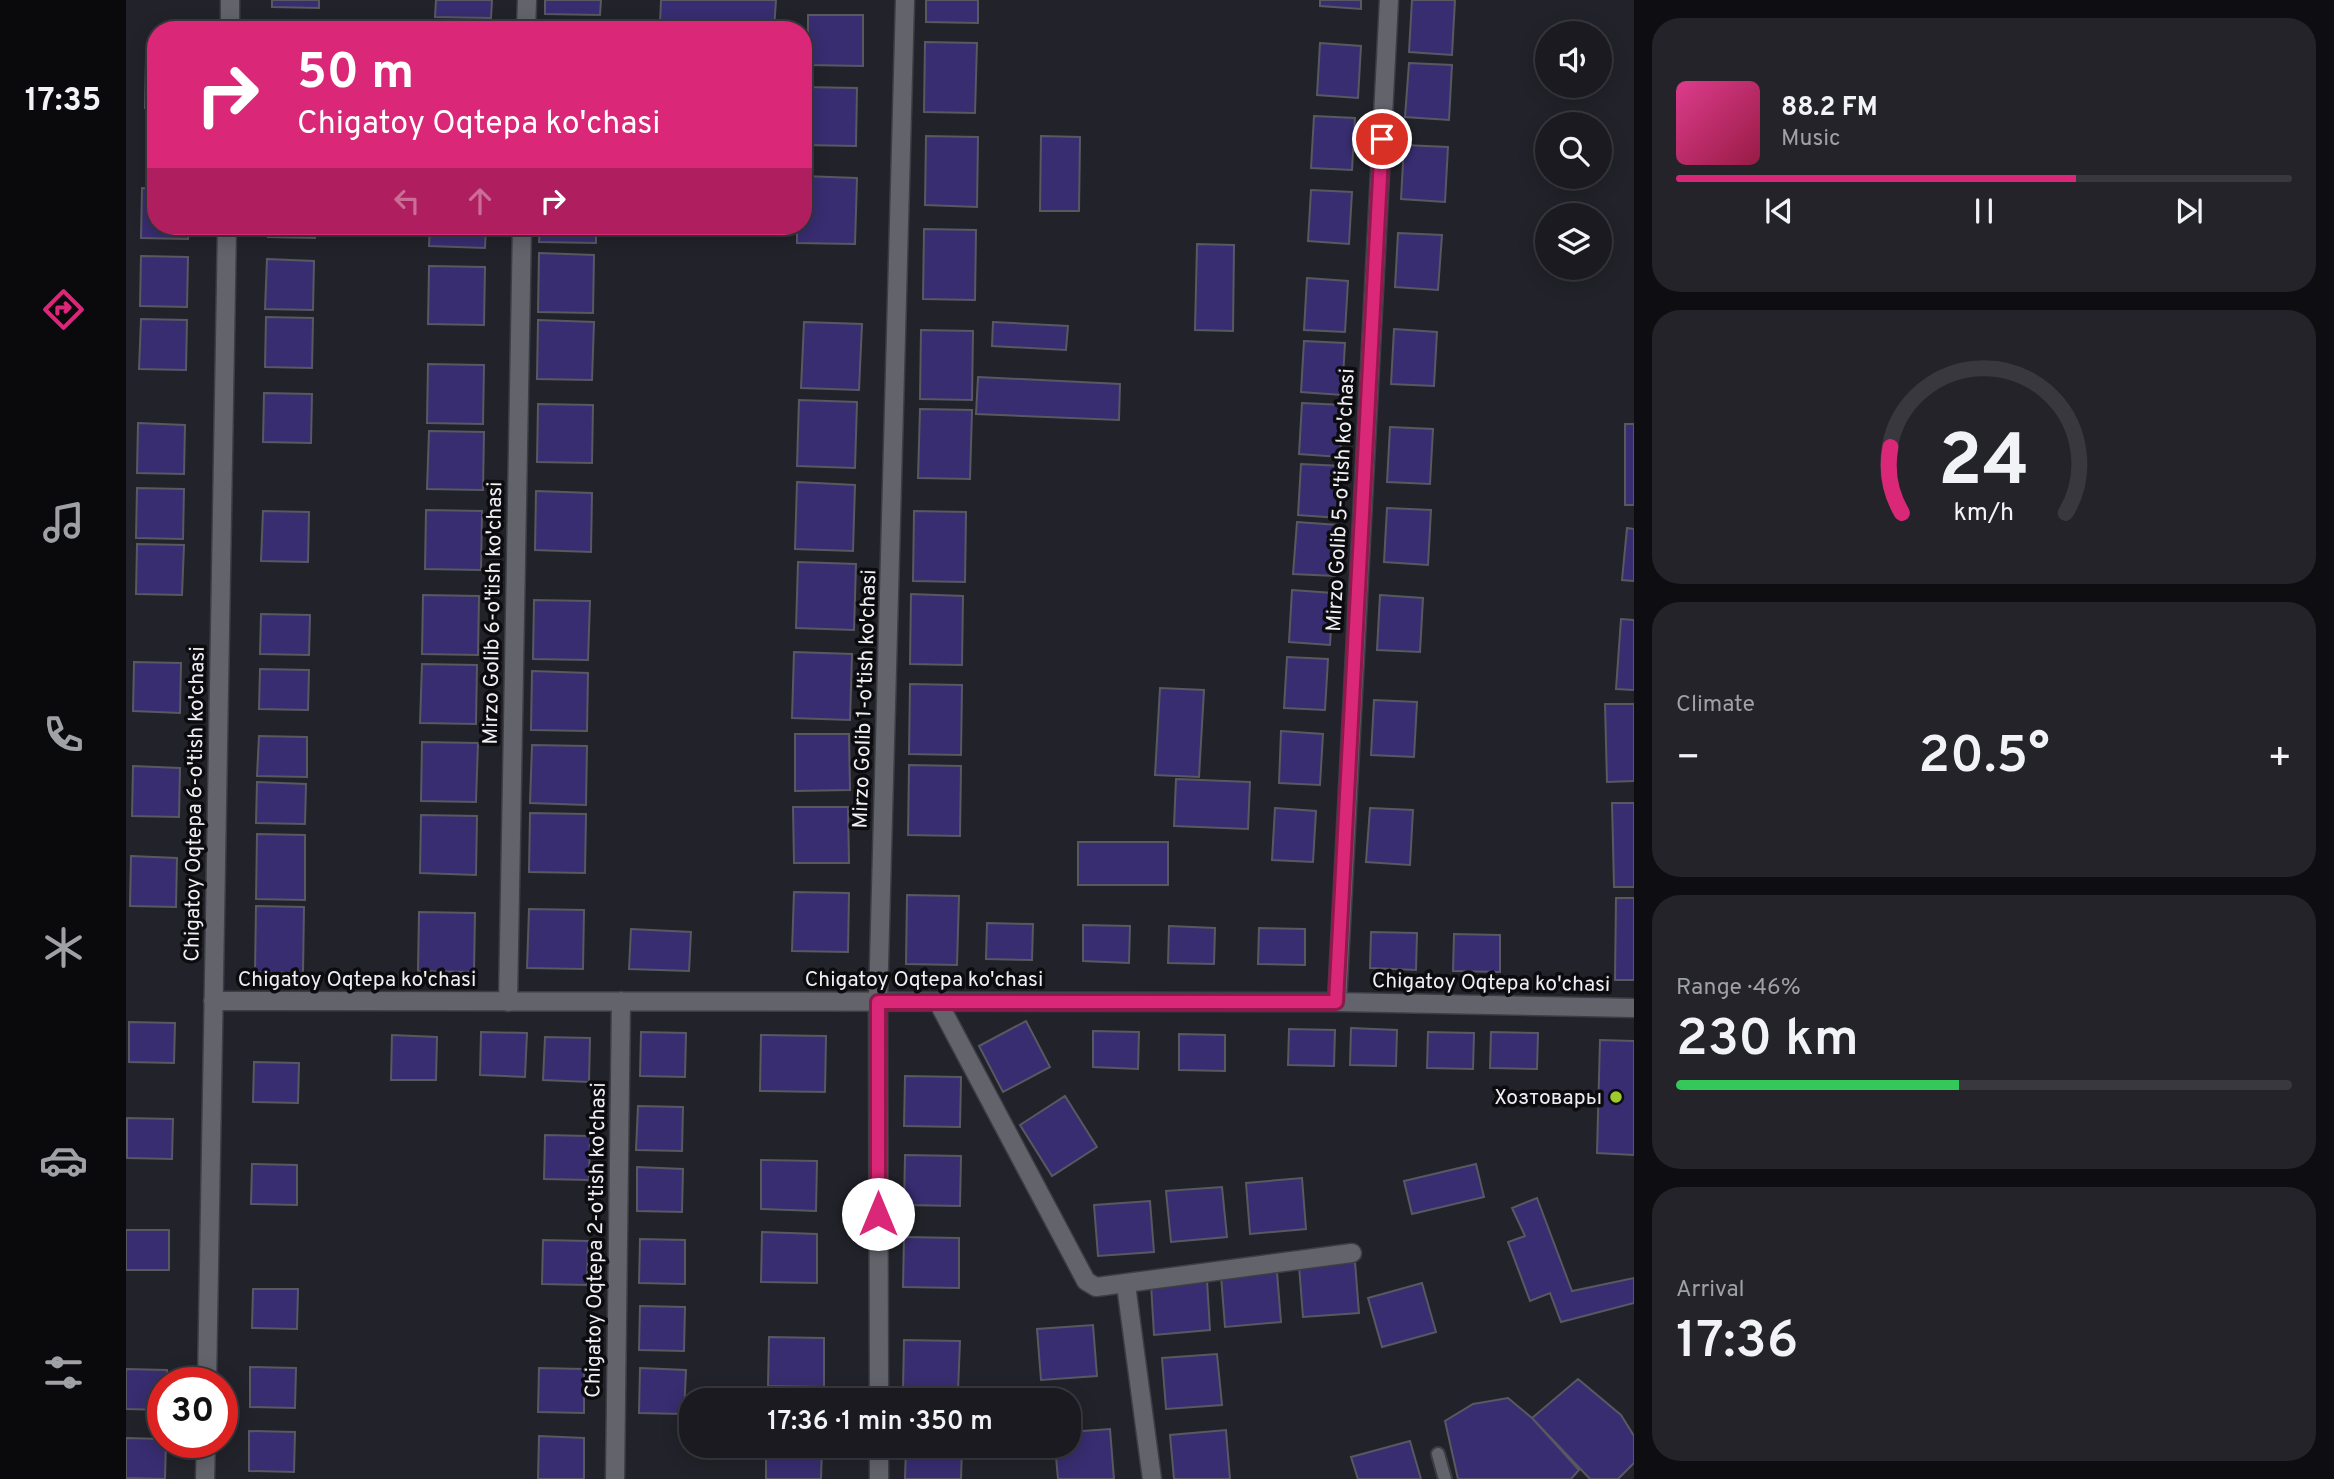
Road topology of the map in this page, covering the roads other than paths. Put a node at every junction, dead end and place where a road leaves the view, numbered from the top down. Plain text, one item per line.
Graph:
1 (230, 0) edge
2 (527, 0) edge
3 (905, 0) edge
4 (1389, 0) edge
5 (230, 21) edge
6 (526, 21) edge
7 (227, 235) edge
8 (522, 235) edge
9 (214, 1001) junction
10 (621, 1001) junction
11 (508, 1002) junction
12 (878, 1002) junction
13 (938, 1002) junction
14 (1336, 1002) junction
15 (1634, 1008) edge
16 (1352, 1253) dead end
17 (1126, 1285) junction
18 (207, 1367) edge
19 (879, 1388) edge
20 (1438, 1454) dead end
21 (206, 1458) edge
22 (879, 1458) edge
23 (205, 1479) edge
24 (615, 1479) edge
25 (879, 1479) edge
26 (1152, 1479) edge
27 (1446, 1479) edge

1 - 5 street
2 - 6 street
3 - 12 street, Mirzo Golib 1-o'tish ko'chasi
4 - 14 street, Mirzo Golib 5-o'tish ko'chasi
7 - 9 street, Chigatoy Oqtepa 6-o'tish ko'chasi
8 - 11 street, Mirzo Golib 6-o'tish ko'chasi
9 - 11 street, Chigatoy Oqtepa ko'chasi
9 - 18 street, Chigatoy Oqtepa 6-o'tish ko'chasi
10 - 11 street, Chigatoy Oqtepa ko'chasi
10 - 12 street, Chigatoy Oqtepa ko'chasi
10 - 24 street, Chigatoy Oqtepa 2-o'tish ko'chasi
12 - 13 street, Chigatoy Oqtepa ko'chasi
12 - 19 street, Mirzo Golib 1-o'tish ko'chasi
13 - 14 street, Chigatoy Oqtepa ko'chasi
13 - 17 street
14 - 15 street, Chigatoy Oqtepa ko'chasi
16 - 17 street
17 - 26 street
20 - 27 lane
21 - 23 street
22 - 25 street

